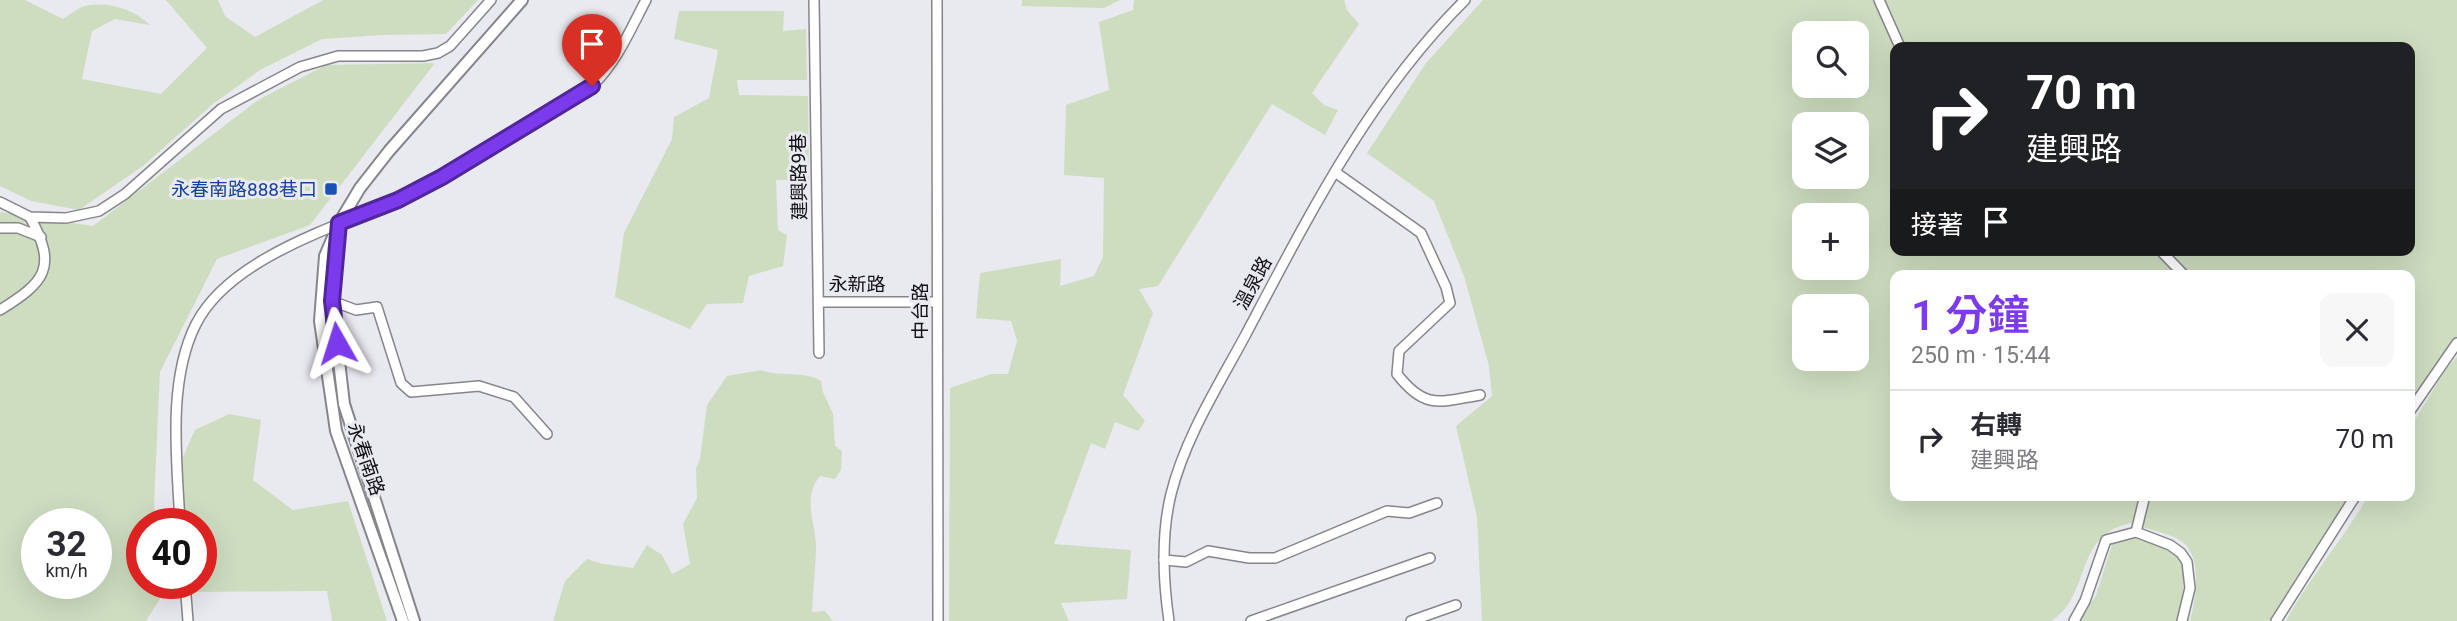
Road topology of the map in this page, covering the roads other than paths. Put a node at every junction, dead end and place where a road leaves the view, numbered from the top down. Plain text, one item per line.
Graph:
1 (491, 0) edge
2 (522, 0) edge
3 (646, 0) edge
4 (814, 0) edge
5 (937, 0) edge
6 (1465, 0) edge
7 (1879, 0) edge
8 (1897, 42) edge
9 (1335, 172) junction
10 (0, 202) edge
11 (30, 217) junction
12 (339, 223) junction
13 (0, 228) edge
14 (41, 237) junction
15 (2166, 256) edge
16 (2179, 270) edge
17 (332, 301) junction
18 (819, 302) junction
19 (937, 302) junction
20 (0, 310) edge
21 (2457, 343) edge
22 (819, 353) dead end
23 (1480, 395) dead end
24 (2415, 404) edge
25 (547, 434) dead end
26 (2144, 501) edge
27 (2352, 501) edge
28 (1437, 503) dead end
29 (179, 508) edge
30 (2136, 532) junction
31 (1430, 558) dead end
32 (1164, 560) junction
33 (186, 599) edge
34 (1456, 605) dead end
35 (188, 621) edge
36 (403, 621) edge
37 (414, 621) edge
38 (938, 621) edge
39 (1169, 621) edge
40 (1251, 621) edge
41 (1411, 621) edge
42 (2074, 621) edge
43 (2182, 621) edge
44 (2276, 621) edge

1 - 11 street
2 - 12 street, 永春南路
3 - 12 street
4 - 18 street, 建興路9巷
5 - 19 street, 中台路
6 - 9 street, 溫泉路
7 - 8 street
9 - 23 street
9 - 32 street, 溫泉路
10 - 11 street
11 - 14 street
12 - 17 street, 永春南路
12 - 29 street
12 - 36 street, 永春南路
13 - 14 street
14 - 20 street
15 - 16 street
17 - 25 street
17 - 37 street, 永春南路
18 - 19 street, 永新路
18 - 22 street, 建興路9巷
19 - 38 street, 中台路
21 - 24 street
26 - 30 street
27 - 44 street
28 - 32 street
30 - 42 street
30 - 43 street
31 - 40 street
32 - 39 street, 溫泉路
33 - 35 street
34 - 41 street

